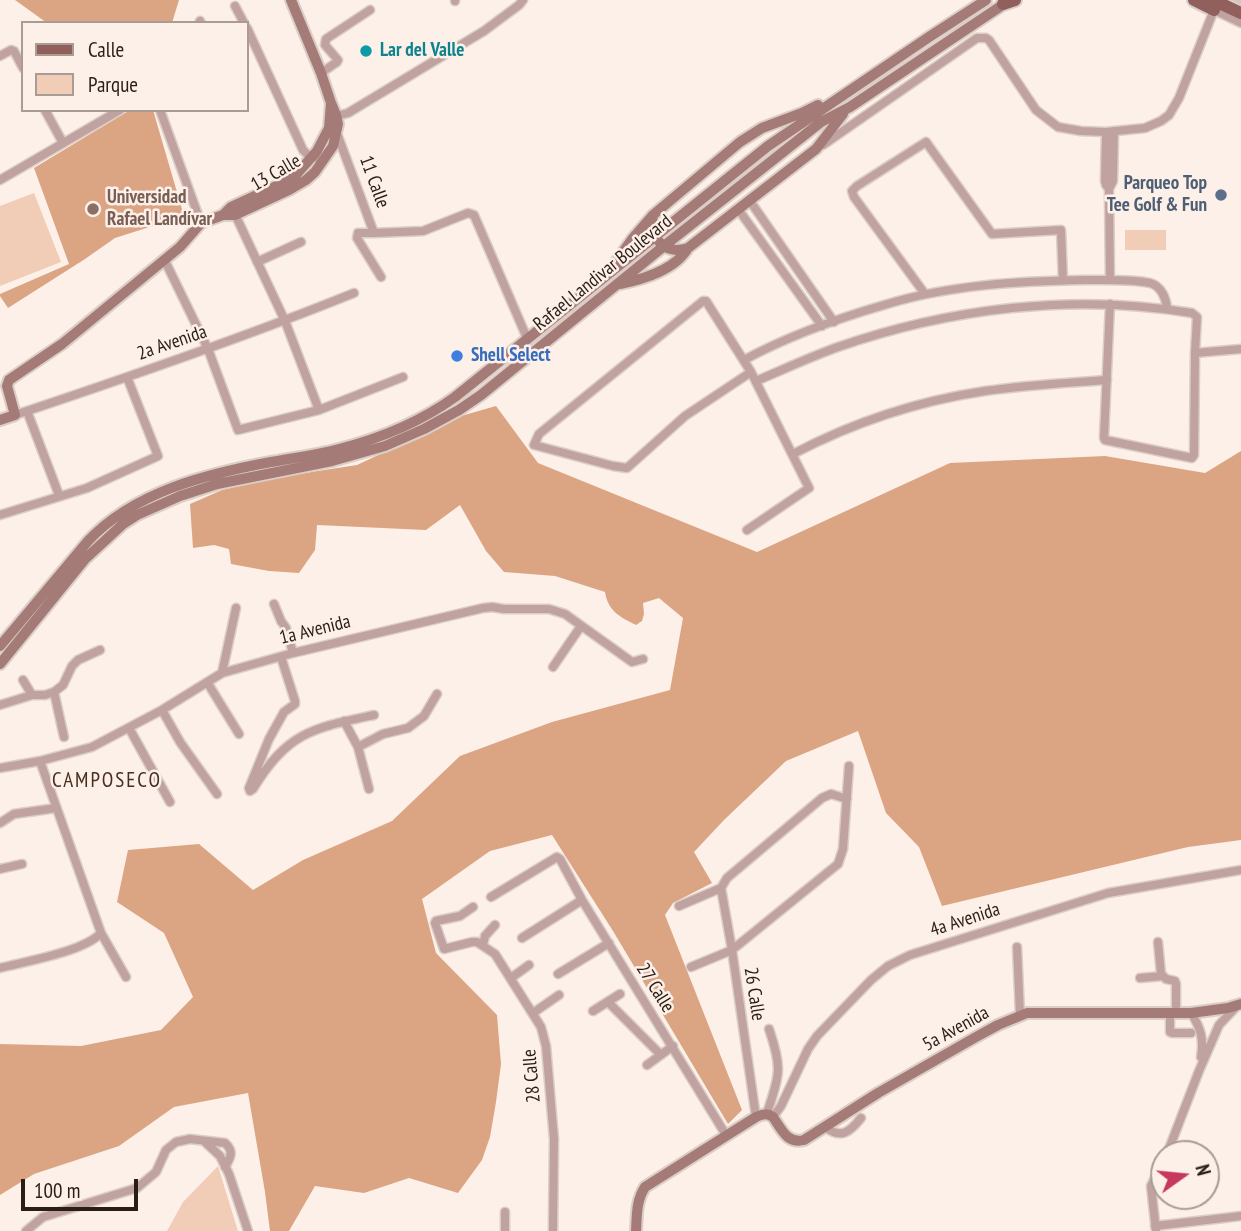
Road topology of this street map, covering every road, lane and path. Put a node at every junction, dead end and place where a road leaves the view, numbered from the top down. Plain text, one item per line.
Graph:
1 (291, 0) edge
2 (523, 0) edge
3 (986, 0) edge
4 (1194, 0) edge
5 (1009, 1) edge
6 (1213, 5) edge
7 (235, 6) dead end
8 (370, 10) dead end
9 (1241, 13) edge
10 (243, 21) edge
11 (1241, 23) edge
12 (248, 33) edge
13 (0, 57) edge
14 (892, 63) junction
15 (21, 64) edge
16 (321, 73) junction
17 (850, 107) junction
18 (46, 112) edge
19 (117, 112) edge
20 (161, 112) edge
21 (333, 117) junction
22 (1110, 131) junction
23 (336, 132) junction
24 (63, 143) junction
25 (816, 149) junction
26 (327, 156) junction
27 (313, 157) junction
28 (0, 180) edge
29 (750, 201) junction
30 (738, 209) junction
31 (230, 212) junction
32 (653, 215) junction
33 (201, 223) junction
34 (374, 233) junction
35 (772, 234) junction
36 (656, 236) junction
37 (301, 242) dead end
38 (762, 242) junction
39 (664, 246) junction
40 (688, 248) junction
41 (164, 259) junction
42 (257, 262) junction
43 (796, 267) junction
44 (609, 273) junction
45 (786, 275) junction
46 (381, 276) dead end
47 (1063, 280) junction
48 (1110, 280) junction
49 (617, 284) junction
50 (354, 293) dead end
51 (925, 295) junction
52 (1110, 304) junction
53 (1167, 308) junction
54 (285, 321) junction
55 (834, 322) junction
56 (822, 326) junction
57 (527, 338) junction
58 (208, 349) junction
59 (1241, 349) edge
60 (1195, 353) junction
61 (744, 360) junction
62 (751, 372) junction
63 (127, 377) junction
64 (403, 377) dead end
65 (1107, 380) junction
66 (756, 381) junction
67 (319, 410) junction
68 (21, 413) junction
69 (0, 420) edge
70 (793, 454) junction
71 (59, 495) junction
72 (0, 514) edge
73 (747, 530) dead end
74 (274, 604) dead end
75 (236, 608) dead end
76 (581, 626) junction
77 (0, 646) edge
78 (100, 650) dead end
79 (293, 653) junction
80 (281, 657) junction
81 (643, 659) dead end
82 (0, 664) edge
83 (553, 667) dead end
84 (222, 673) junction
85 (23, 680) dead end
86 (207, 682) junction
87 (54, 692) junction
88 (437, 694) dead end
89 (32, 695) junction
90 (0, 705) edge
91 (162, 710) junction
92 (374, 715) dead end
93 (344, 721) junction
94 (130, 728) junction
95 (239, 734) dead end
96 (64, 737) dead end
97 (358, 747) junction
98 (40, 761) junction
99 (849, 766) dead end
100 (0, 768) edge
101 (369, 789) dead end
102 (217, 794) dead end
103 (847, 799) junction
104 (170, 802) dead end
105 (56, 808) junction
106 (0, 823) edge
107 (22, 864) dead end
108 (0, 869) edge
109 (1241, 870) edge
110 (721, 888) junction
111 (491, 897) dead end
112 (582, 900) junction
113 (679, 906) dead end
114 (472, 907) dead end
115 (495, 925) dead end
116 (102, 933) junction
117 (522, 939) dead end
118 (1158, 942) dead end
119 (480, 943) junction
120 (609, 943) junction
121 (1017, 947) dead end
122 (732, 950) junction
123 (529, 965) dead end
124 (691, 967) dead end
125 (0, 968) edge
126 (124, 974) dead end
127 (558, 974) dead end
128 (1163, 976) junction
129 (511, 978) junction
130 (1140, 978) dead end
131 (620, 994) dead end
132 (559, 995) dead end
133 (608, 1002) junction
134 (1240, 1004) edge
135 (593, 1011) dead end
136 (533, 1013) junction
137 (1173, 1013) junction
138 (1191, 1013) junction
139 (1020, 1016) junction
140 (769, 1029) dead end
141 (1191, 1033) dead end
142 (673, 1046) junction
143 (661, 1055) junction
144 (647, 1065) dead end
145 (1199, 1071) junction
146 (765, 1116) junction
147 (861, 1118) dead end
148 (825, 1127) junction
149 (726, 1135) junction
150 (1172, 1140) edge
151 (205, 1142) junction
152 (225, 1167) junction
153 (1153, 1210) edge
154 (505, 1212) dead end
155 (1241, 1216) edge
156 (1155, 1229) edge
157 (26, 1231) edge
158 (247, 1231) edge
159 (505, 1231) edge
160 (552, 1231) edge
161 (636, 1231) edge

1 - 16 main road
2 - 21 street
3 - 14 main road, Rafael Landivar Boulevard
4 - 6 main road
5 - 17 main road, Rafael Landivar Boulevard
6 - 9 main road
6 - 11 street
6 - 22 street
7 - 10 street
8 - 16 street
12 - 27 street
13 - 15 street
14 - 32 main road
14 - 36 main road, Rafael Landivar Boulevard
16 - 21 main road
17 - 25 main road
17 - 39 main road, Rafael Landivar Boulevard
18 - 24 street
19 - 24 street
20 - 33 street
21 - 23 main road, 13 Calle
21 - 27 main road, 13 Calle
22 - 25 street
22 - 48 street
23 - 26 main road, 13 Calle
23 - 34 street, 11 Calle
24 - 28 street
25 - 29 main road
26 - 27 street
26 - 31 main road, 13 Calle
27 - 31 main road, 13 Calle
29 - 30 main road
29 - 35 street
30 - 38 street
30 - 40 main road
31 - 33 main road, 13 Calle
31 - 42 street
32 - 36 main road
32 - 44 main road
33 - 41 main road
34 - 46 street
34 - 57 street, 11 Calle
35 - 38 street
35 - 43 street
36 - 39 main road
36 - 44 main road, Rafael Landivar Boulevard
37 - 42 street
38 - 45 street
39 - 40 main road
39 - 49 main road, Rafael Landivar Boulevard
40 - 49 main road
41 - 58 street
41 - 68 main road
42 - 54 street
43 - 45 street
43 - 55 street
44 - 57 main road, Rafael Landivar Boulevard
45 - 56 street
47 - 48 street
47 - 51 street
47 - 51 street
48 - 53 street
49 - 82 main road, Rafael Landivar Boulevard
50 - 54 street, 2a Avenida
51 - 55 street
52 - 53 street
52 - 65 street
52 - 66 street
53 - 60 street
54 - 58 street, 2a Avenida
54 - 67 street
55 - 56 street
56 - 61 street
57 - 77 main road, Rafael Landivar Boulevard
58 - 63 street, 2a Avenida
58 - 67 street
59 - 60 street
60 - 65 street
61 - 62 street
61 - 62 street
62 - 66 street
63 - 68 street, 2a Avenida
63 - 71 street
64 - 67 street
65 - 70 street
66 - 70 street
68 - 69 main road, 2a Avenida
68 - 71 street
70 - 73 street
71 - 72 street
74 - 79 street
75 - 84 street
76 - 79 street, 1a Avenida
76 - 81 street, 1a Avenida
76 - 83 street
78 - 87 street
79 - 80 street, 1a Avenida
80 - 84 street, 1a Avenida
80 - 93 street
84 - 86 street, 1a Avenida
85 - 89 street
86 - 91 street, 1a Avenida
86 - 95 street
87 - 89 street
87 - 96 street
88 - 97 street
89 - 90 street
91 - 94 street, 1a Avenida
91 - 102 street
92 - 93 street
93 - 97 street
94 - 98 street, 1a Avenida
94 - 104 street
97 - 101 street
98 - 100 street, 1a Avenida
98 - 105 street
99 - 103 street
103 - 110 street
103 - 122 street
105 - 106 street
105 - 116 street
107 - 108 street
109 - 146 street, 4a Avenida
110 - 113 street
110 - 122 street, 26 Calle
111 - 112 street, 27 Calle
112 - 117 street
112 - 120 street, 27 Calle
114 - 119 street
115 - 119 street
116 - 125 street
116 - 126 street
118 - 128 street
119 - 129 street, 28 Calle
120 - 127 street
120 - 142 street, 27 Calle
121 - 139 street
122 - 124 street
122 - 146 street, 26 Calle
123 - 129 street
128 - 130 street
128 - 137 street
129 - 136 street, 28 Calle
131 - 133 street
132 - 136 street
133 - 135 street
133 - 143 street
134 - 138 main road, 5a Avenida
134 - 145 street
136 - 160 street, 28 Calle
137 - 138 main road, 5a Avenida
137 - 139 main road, 5a Avenida
137 - 141 street
138 - 145 street
139 - 148 main road, 5a Avenida
140 - 146 street
142 - 143 street
142 - 149 street, 27 Calle
143 - 144 street
145 - 150 street
146 - 148 main road, 5a Avenida
146 - 149 main road, 4a Avenida
147 - 148 street
149 - 161 main road, 4a Avenida
151 - 152 street
151 - 152 street
151 - 157 street
152 - 158 street
153 - 156 street
154 - 159 street
155 - 156 street

